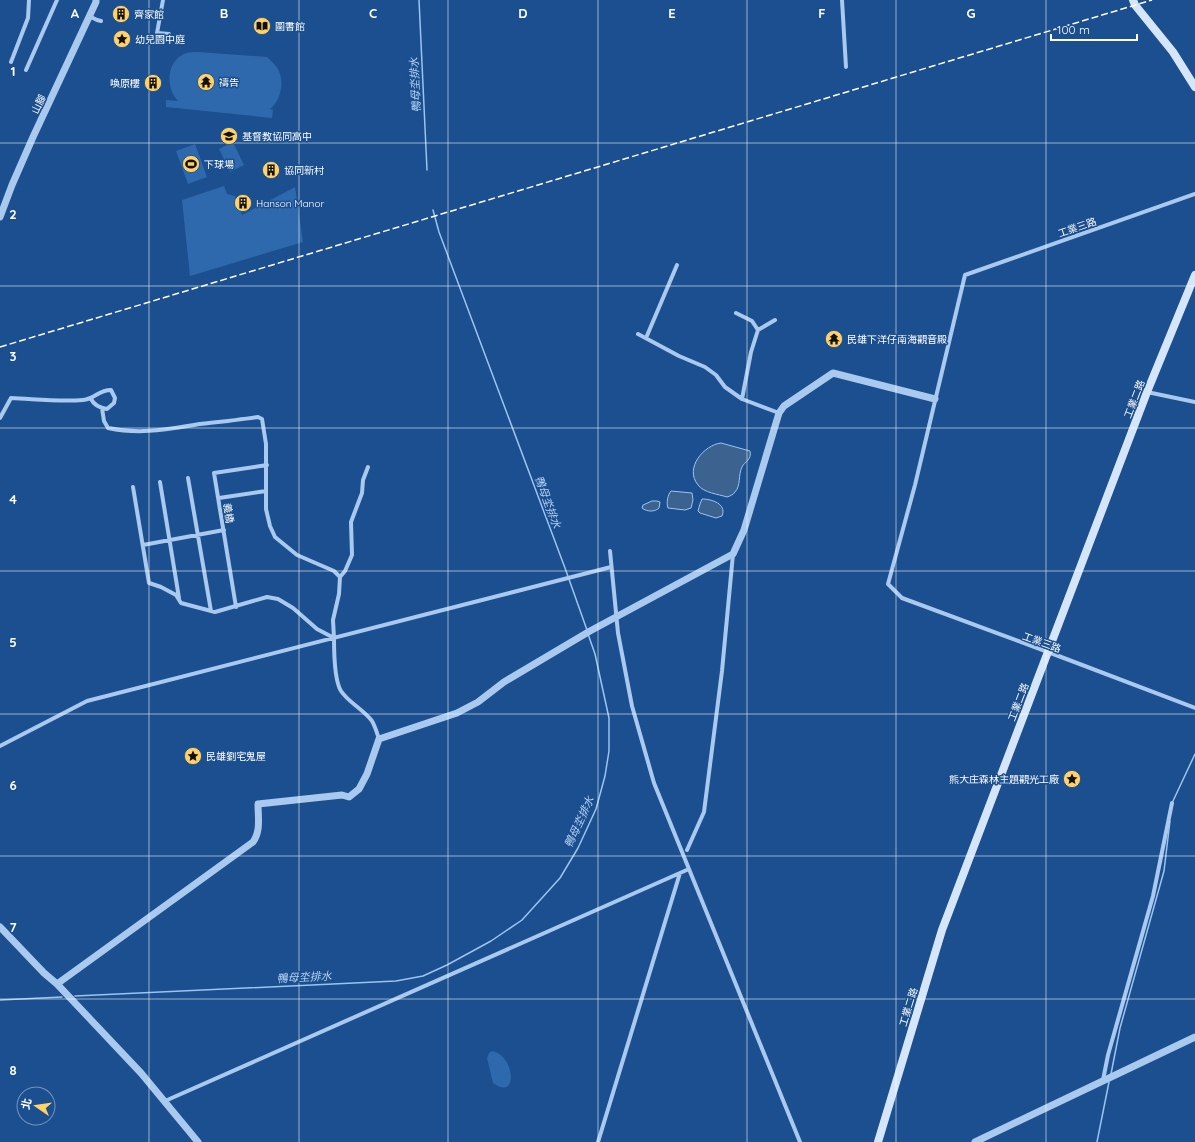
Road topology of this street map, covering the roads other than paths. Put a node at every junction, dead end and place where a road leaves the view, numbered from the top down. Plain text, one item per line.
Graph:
1 (29, 0) edge
2 (57, 0) edge
3 (96, 0) edge
4 (163, 0) edge
5 (842, 0) edge
6 (1133, 0) edge
7 (89, 16) junction
8 (101, 21) dead end
9 (169, 34) dead end
10 (11, 62) dead end
11 (846, 67) dead end
12 (26, 70) dead end
13 (1195, 87) edge
14 (1195, 194) edge
15 (0, 217) edge
16 (677, 265) dead end
17 (1195, 275) edge
18 (736, 313) dead end
19 (776, 320) dead end
20 (758, 330) junction
21 (638, 334) dead end
22 (646, 338) junction
23 (1147, 392) junction
24 (91, 399) junction
25 (742, 399) junction
26 (935, 399) junction
27 (1195, 402) edge
28 (102, 408) junction
29 (779, 413) junction
30 (0, 418) edge
31 (267, 465) junction
32 (368, 467) dead end
33 (188, 478) dead end
34 (160, 482) dead end
35 (133, 487) dead end
36 (266, 491) junction
37 (219, 498) junction
38 (224, 530) junction
39 (197, 535) junction
40 (170, 540) junction
41 (143, 545) junction
42 (610, 551) dead end
43 (733, 554) junction
44 (611, 567) junction
45 (340, 577) junction
46 (179, 599) junction
47 (236, 606) junction
48 (211, 611) junction
49 (616, 617) junction
50 (334, 638) junction
51 (1048, 652) junction
52 (1195, 708) edge
53 (379, 739) junction
54 (0, 746) edge
55 (1172, 803) dead end
56 (687, 850) dead end
57 (689, 869) junction
58 (680, 873) junction
59 (0, 926) edge
60 (57, 984) junction
61 (1195, 1037) edge
62 (1103, 1081) junction
63 (164, 1101) junction
64 (198, 1142) edge
65 (598, 1142) edge
66 (800, 1142) edge
67 (878, 1142) edge
68 (975, 1142) edge

1 - 10 street
2 - 12 street
3 - 7 street, 山腳
4 - 9 street
5 - 11 street
6 - 13 main road
7 - 8 street
7 - 15 street, 山腳
14 - 26 street, 工業三路
16 - 22 street
17 - 23 main road, 工業二路
18 - 20 street
19 - 20 street
20 - 25 street
21 - 22 street
22 - 25 street
23 - 27 street
23 - 51 main road, 工業二路
24 - 28 street
24 - 28 street
24 - 30 street
25 - 29 street
26 - 29 street
26 - 51 street, 工業三路
28 - 31 street
29 - 43 street
31 - 36 street
31 - 37 street, 義橋
32 - 45 street
33 - 39 street
34 - 40 street
35 - 41 street
36 - 37 street
36 - 45 street
37 - 38 street, 義橋
38 - 39 street
38 - 47 street, 義橋
39 - 40 street
39 - 48 street
40 - 41 street
40 - 46 street
41 - 46 street
42 - 44 street
43 - 49 street
43 - 56 street
44 - 49 street
44 - 50 street
45 - 50 street
46 - 48 street
47 - 48 street
47 - 50 street
49 - 53 street
49 - 57 street
50 - 53 street
50 - 54 street
51 - 52 street, 工業三路
51 - 67 main road, 工業二路
53 - 60 street
55 - 62 street
57 - 58 street
57 - 66 street
58 - 63 street
58 - 65 street
59 - 60 street
60 - 63 street
61 - 62 street
62 - 68 street
63 - 64 street

